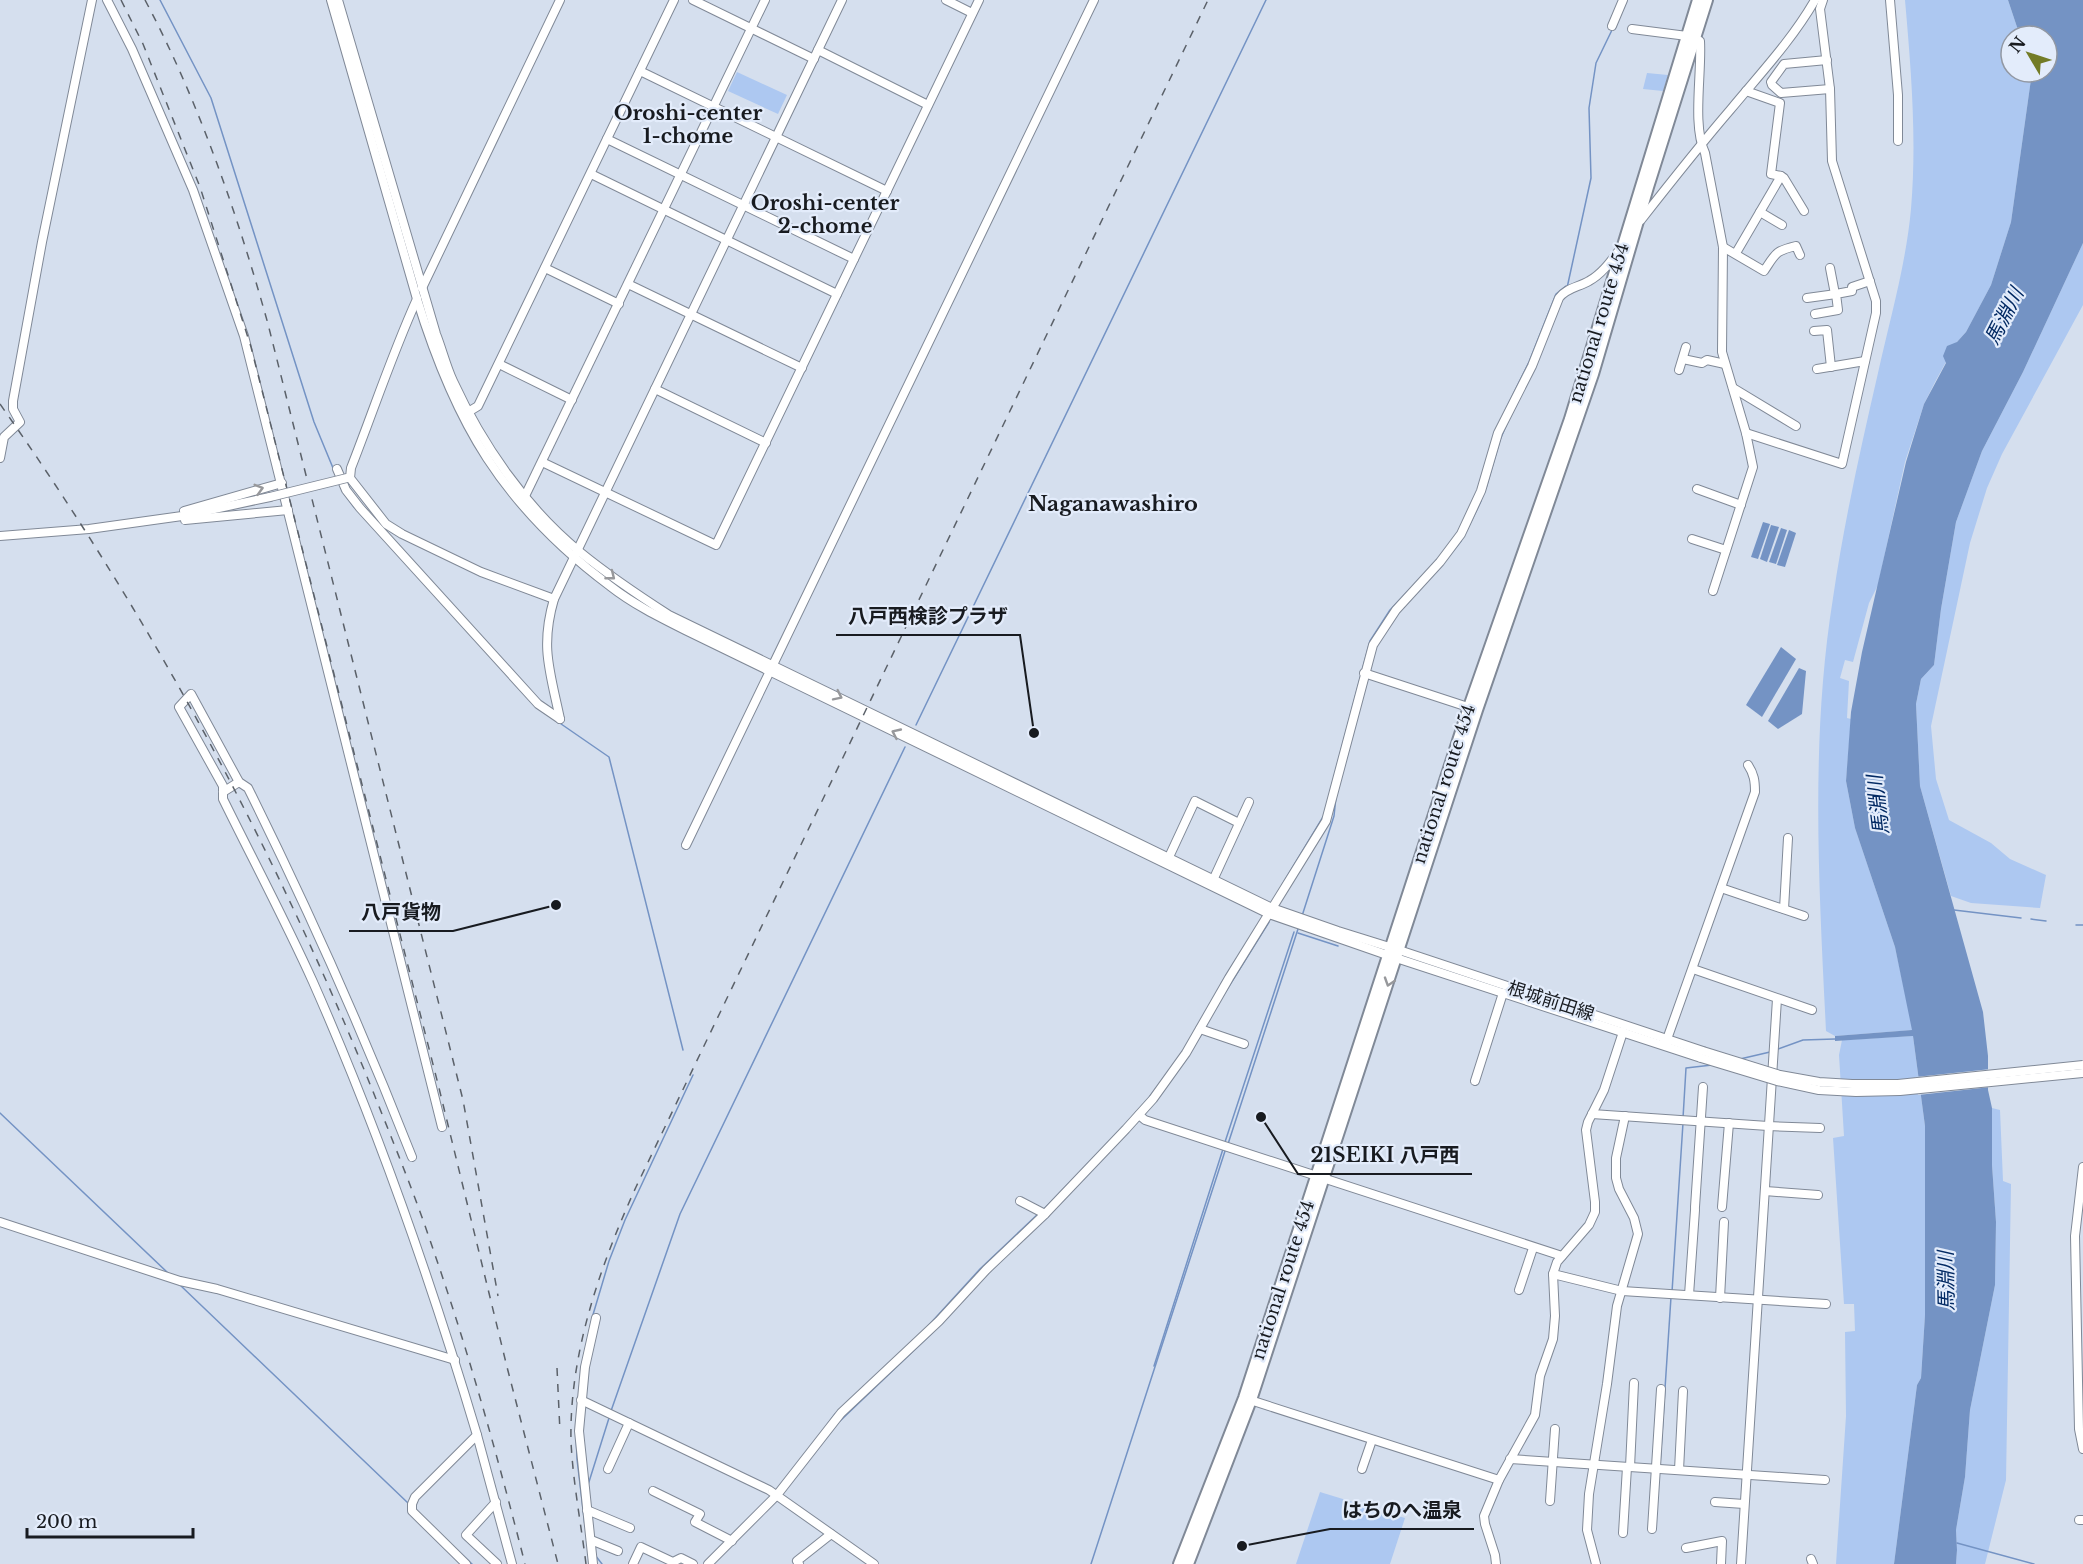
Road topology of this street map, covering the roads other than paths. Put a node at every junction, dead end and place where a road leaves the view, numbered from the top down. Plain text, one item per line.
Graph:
1 (92, 0) edge
2 (107, 0) edge
3 (331, 0) edge
4 (338, 0) edge
5 (558, 0) edge
6 (674, 0) edge
7 (693, 0) edge
8 (765, 0) edge
9 (842, 0) edge
10 (946, 0) edge
11 (979, 0) edge
12 (1094, 0) edge
13 (1623, 0) edge
14 (1698, 0) edge
15 (1707, 0) edge
16 (1815, 0) edge
17 (1823, 0) edge
18 (1890, 0) edge
19 (972, 13) junction
20 (1612, 26) dead end
21 (752, 28) junction
22 (1632, 29) dead end
23 (1690, 37) junction
24 (818, 50) junction
25 (814, 59) junction
26 (1827, 60) junction
27 (640, 71) junction
28 (1830, 89) junction
29 (1746, 91) junction
30 (1781, 93) junction
31 (1780, 103) junction
32 (928, 105) junction
33 (714, 106) junction
34 (776, 137) junction
35 (607, 139) junction
36 (1898, 141) dead end
37 (1701, 144) junction
38 (591, 174) junction
39 (681, 174) junction
40 (1781, 176) junction
41 (887, 190) junction
42 (744, 204) junction
43 (664, 210) junction
44 (1804, 211) dead end
45 (1760, 212) junction
46 (1638, 224) junction
47 (1782, 225) dead end
48 (727, 240) junction
49 (1624, 243) junction
50 (1723, 247) junction
51 (1736, 253) junction
52 (1800, 255) dead end
53 (854, 259) junction
54 (545, 268) junction
55 (1830, 268) dead end
56 (1870, 281) junction
57 (628, 284) junction
58 (423, 286) junction
59 (837, 294) junction
60 (1835, 294) junction
61 (1807, 298) dead end
62 (417, 299) junction
63 (619, 304) junction
64 (691, 314) junction
65 (1815, 314) dead end
66 (1814, 332) dead end
67 (1686, 347) dead end
68 (1683, 359) junction
69 (1865, 361) junction
70 (499, 364) junction
71 (1725, 364) junction
72 (1830, 367) junction
73 (802, 368) junction
74 (1817, 369) dead end
75 (1679, 370) dead end
76 (1733, 388) junction
77 (655, 389) junction
78 (572, 400) junction
79 (466, 413) junction
80 (1796, 426) dead end
81 (1746, 434) junction
82 (766, 443) junction
83 (0, 458) edge
84 (543, 462) junction
85 (337, 469) dead end
86 (349, 478) junction
87 (282, 483) junction
88 (1697, 489) dead end
89 (605, 492) junction
90 (525, 496) junction
91 (1741, 505) junction
92 (288, 510) junction
93 (146, 521) junction
94 (0, 536) edge
95 (1692, 539) dead end
96 (1726, 550) junction
97 (576, 554) junction
98 (1713, 591) dead end
99 (554, 599) junction
100 (771, 668) junction
101 (1364, 672) junction
102 (1473, 708) junction
103 (1748, 765) dead end
104 (239, 782) junction
105 (223, 792) junction
106 (1249, 802) dead end
107 (1239, 823) junction
108 (1788, 838) dead end
109 (686, 845) dead end
110 (1168, 857) junction
111 (1214, 878) junction
112 (1721, 888) junction
113 (1784, 909) junction
114 (1271, 911) junction
115 (1804, 916) dead end
116 (1393, 953) junction
117 (1693, 969) junction
118 (1503, 993) junction
119 (1777, 999) junction
120 (1812, 1010) dead end
121 (1200, 1029) junction
122 (1623, 1032) junction
123 (1666, 1043) junction
124 (1244, 1044) dead end
125 (1702, 1055) junction
126 (2083, 1065) edge
127 (2083, 1073) edge
128 (1476, 1081) dead end
129 (1703, 1087) dead end
130 (1592, 1114) junction
131 (1139, 1115) junction
132 (1625, 1116) junction
133 (1700, 1121) junction
134 (1729, 1123) junction
135 (1768, 1126) junction
136 (442, 1127) dead end
137 (1820, 1128) dead end
138 (412, 1157) dead end
139 (2083, 1167) edge
140 (1320, 1178) junction
141 (1765, 1191) junction
142 (1818, 1195) dead end
143 (1020, 1201) dead end
144 (1722, 1207) dead end
145 (1044, 1214) junction
146 (0, 1222) edge
147 (1724, 1222) dead end
148 (2079, 1236) edge
149 (1533, 1248) junction
150 (1562, 1257) junction
151 (1553, 1274) junction
152 (1520, 1290) dead end
153 (1622, 1291) junction
154 (1689, 1295) junction
155 (1720, 1298) junction
156 (1757, 1300) junction
157 (2080, 1302) edge
158 (1826, 1304) dead end
159 (596, 1318) dead end
160 (455, 1360) junction
161 (2080, 1380) edge
162 (1634, 1383) dead end
163 (1661, 1389) dead end
164 (1683, 1391) dead end
165 (1248, 1399) junction
166 (580, 1400) junction
167 (629, 1423) junction
168 (1555, 1429) dead end
169 (477, 1435) junction
170 (1372, 1440) junction
171 (2083, 1447) edge
172 (1510, 1459) junction
173 (1553, 1462) junction
174 (1593, 1465) junction
175 (1628, 1467) junction
176 (608, 1469) dead end
177 (1362, 1469) dead end
178 (1656, 1469) junction
179 (1679, 1470) junction
180 (1746, 1475) junction
181 (1499, 1480) junction
182 (1825, 1480) dead end
183 (653, 1491) dead end
184 (777, 1495) junction
185 (1550, 1501) dead end
186 (496, 1502) junction
187 (1715, 1502) dead end
188 (1744, 1503) junction
189 (587, 1510) junction
190 (630, 1528) dead end
191 (1652, 1529) dead end
192 (1623, 1533) dead end
193 (831, 1534) junction
194 (591, 1540) junction
195 (732, 1541) junction
196 (1686, 1548) dead end
197 (618, 1551) dead end
198 (668, 1562) edge
199 (466, 1564) edge
200 (497, 1564) edge
201 (512, 1564) edge
202 (593, 1564) edge
203 (633, 1564) edge
204 (693, 1564) edge
205 (708, 1564) edge
206 (799, 1564) edge
207 (873, 1564) edge
208 (1179, 1564) edge
209 (1188, 1564) edge
210 (1496, 1564) edge
211 (1596, 1564) edge
212 (1721, 1564) edge
213 (1740, 1564) edge

1 - 83 street
2 - 87 street
3 - 62 street
4 - 58 street
5 - 58 street
6 - 27 street
7 - 21 street
8 - 21 street
9 - 24 street
10 - 19 street
11 - 19 street
12 - 100 street
13 - 20 street
14 - 23 highway, national route 454
15 - 23 highway, national route 454
16 - 29 street
17 - 26 street
18 - 36 street
19 - 32 street
21 - 25 street
21 - 33 street
22 - 23 street
23 - 37 street
23 - 46 highway, national route 454
23 - 49 highway, national route 454
24 - 25 street
24 - 32 street
25 - 34 street
26 - 28 street
26 - 30 street
27 - 33 street
27 - 35 street
28 - 30 street
28 - 56 street
29 - 31 street
29 - 37 street
30 - 31 street
31 - 40 street
32 - 41 street
33 - 34 street
33 - 39 street
34 - 41 street
34 - 42 street
35 - 38 street
35 - 39 street
37 - 46 street
37 - 50 street
38 - 43 street
38 - 54 street
39 - 42 street
39 - 43 street
40 - 44 street
40 - 45 street
41 - 53 street
42 - 48 street
42 - 53 street
43 - 48 street
43 - 57 street
45 - 47 street
45 - 51 street
46 - 49 street
46 - 102 highway, national route 454
48 - 59 street
48 - 64 street
49 - 101 street
49 - 102 highway, national route 454
50 - 51 street
50 - 71 street
51 - 52 street
53 - 59 street
54 - 63 street
54 - 70 street
55 - 60 street
56 - 60 street
56 - 69 street
57 - 63 street
57 - 64 street
58 - 62 street
58 - 79 street
59 - 73 street
60 - 61 street
60 - 65 street
62 - 79 street
62 - 86 street
63 - 78 street
64 - 73 street
64 - 77 street
66 - 72 street
67 - 68 street
68 - 71 street
68 - 75 street
69 - 72 street
69 - 81 street
70 - 78 street
70 - 79 street
71 - 76 street
72 - 74 street
73 - 82 street
76 - 80 street
76 - 81 street
77 - 82 street
77 - 89 street
78 - 84 street
79 - 90 street
79 - 97 street
81 - 91 street
82 - 89 street
84 - 89 street
84 - 90 street
85 - 99 street
86 - 93 street, bridge
86 - 99 street
87 - 92 street
93 -> 87 street
88 - 91 street
89 - 97 street
90 - 97 street
91 - 96 street
92 - 93 street
92 - 136 street
93 - 94 street
95 - 96 street
96 - 98 street
97 - 99 street
97 - 100 street
100 - 109 street
100 -> 110 street
114 -> 100 street
101 - 102 street
101 - 114 street
102 - 116 highway, national route 454
103 - 112 street
104 - 105 street
104 - 105 street
104 - 138 street
105 - 160 street
106 - 107 street
107 - 110 street
107 - 111 street
108 - 113 street
110 - 111 street
111 - 114 street
112 - 113 street
112 - 117 street
113 - 115 street
114 - 116 street
114 - 121 street
116 - 118 street, 根城前田線
116 - 123 street, 根城前田線
116 - 140 highway, national route 454
117 - 119 street
117 - 123 street
118 - 122 street, 根城前田線
118 - 128 street
119 - 120 street
119 - 135 street
121 - 124 street
121 - 131 street
122 - 123 street, 根城前田線
122 - 130 street
123 - 125 street, 根城前田線
125 - 126 street, bridge
125 - 127 street, bridge
129 - 133 street
130 - 132 street
130 - 150 street
131 - 140 street
131 - 145 street
132 - 133 street
132 - 153 street
133 - 134 street
133 - 154 street
134 - 135 street
134 - 144 street
135 - 137 street
135 - 141 street
139 - 148 street
140 - 149 street
140 - 165 highway, national route 454
141 - 142 street
141 - 156 street
143 - 145 street
145 - 184 street
146 - 160 street
147 - 155 street
148 - 157 street
149 - 150 street
149 - 152 street
150 - 151 street
151 - 153 street
151 - 172 street
153 - 154 street
153 - 174 street
154 - 155 street
155 - 156 street
156 - 158 street
156 - 180 street
157 - 161 street
159 - 166 street
160 - 169 street
161 - 171 street
162 - 175 street
163 - 178 street
164 - 179 street
165 - 170 street
165 - 208 highway, national route 454
165 - 209 highway, national route 454
166 - 167 street
166 - 189 street
167 - 176 street
167 - 184 street
168 - 173 street
169 - 186 street
169 - 199 street
170 - 177 street
170 - 181 street
172 - 173 street
172 - 181 street
173 - 174 street
173 - 185 street
174 - 175 street
174 - 211 street
175 - 178 street
175 - 192 street
178 - 179 street
178 - 191 street
179 - 180 street
180 - 182 street
180 - 188 street
181 - 210 street
183 - 195 street
184 - 193 street
184 - 195 street
186 - 200 street
186 - 201 street
187 - 188 street
188 - 213 street
189 - 190 street
189 - 194 street
193 - 206 street
193 - 207 street
194 - 197 street
194 - 202 street
195 - 205 street
196 - 212 street
198 - 203 street
198 - 204 street

